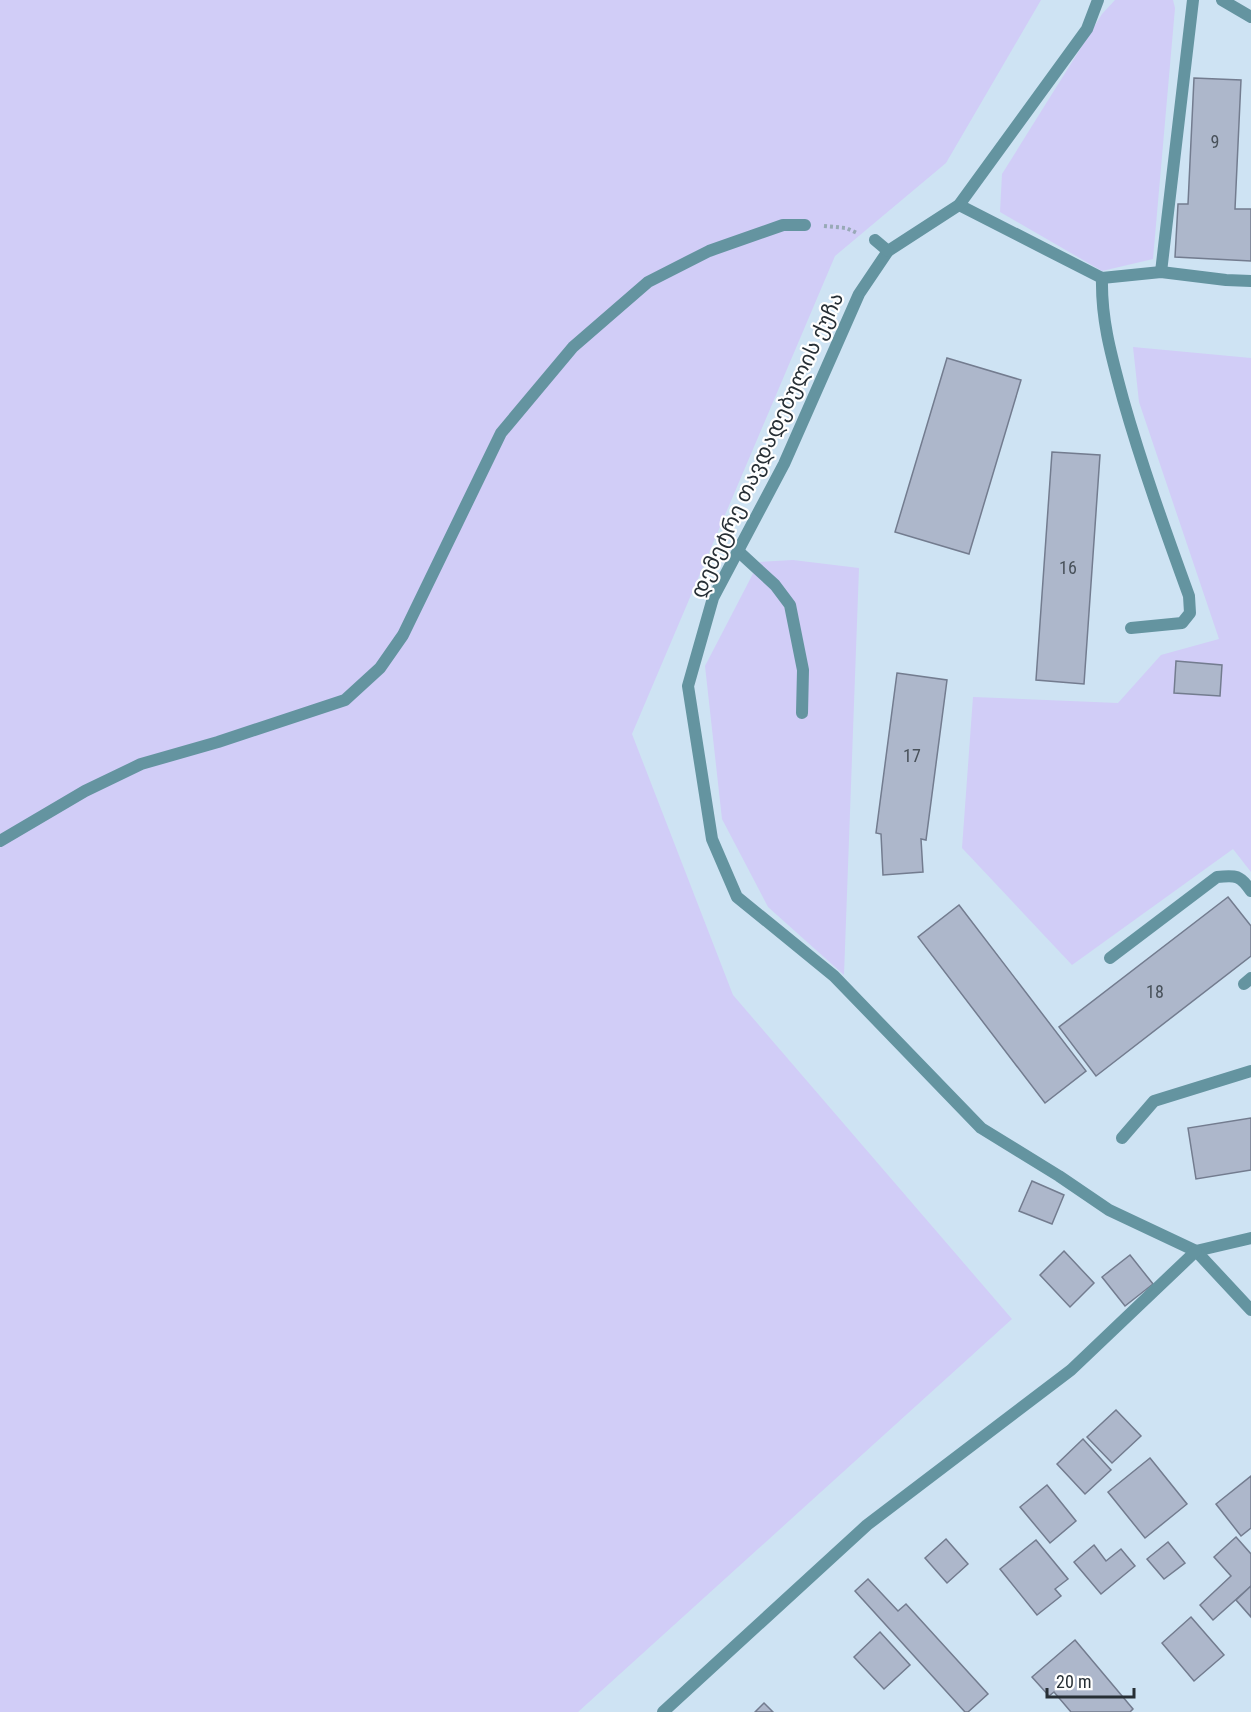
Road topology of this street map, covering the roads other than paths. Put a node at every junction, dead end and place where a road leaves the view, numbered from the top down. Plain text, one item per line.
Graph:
1 (1098, 0) edge
2 (1193, 0) edge
3 (1222, 0) edge
4 (1251, 17) edge
5 (959, 205) junction
6 (805, 225) road end
7 (875, 240) road end
8 (888, 251) junction
9 (1161, 272) junction
10 (1102, 278) junction
11 (1251, 281) edge
12 (738, 551) junction
13 (1131, 628) dead end
14 (802, 713) dead end
15 (0, 841) edge
16 (1251, 891) edge
17 (1110, 958) dead end
18 (1251, 1071) edge
19 (1122, 1138) dead end
20 (1251, 1238) edge
21 (1196, 1251) junction
22 (1251, 1310) edge
23 (663, 1712) edge

1 - 5 street, დემეტრე თავდადებულის ქუჩა
2 - 9 street
3 - 4 street
5 - 8 street, დემეტრე თავდადებულის ქუჩა
5 - 10 street
6 - 15 street
7 - 8 street
8 - 12 street, დემეტრე თავდადებულის ქუჩა
9 - 10 street
9 - 11 street
10 - 13 street
12 - 14 street
12 - 21 street, დემეტრე თავდადებულის ქუჩა
16 - 17 street
18 - 19 street
20 - 21 street
21 - 22 street, დემეტრე თავდადებულის ქუჩა
21 - 23 street

